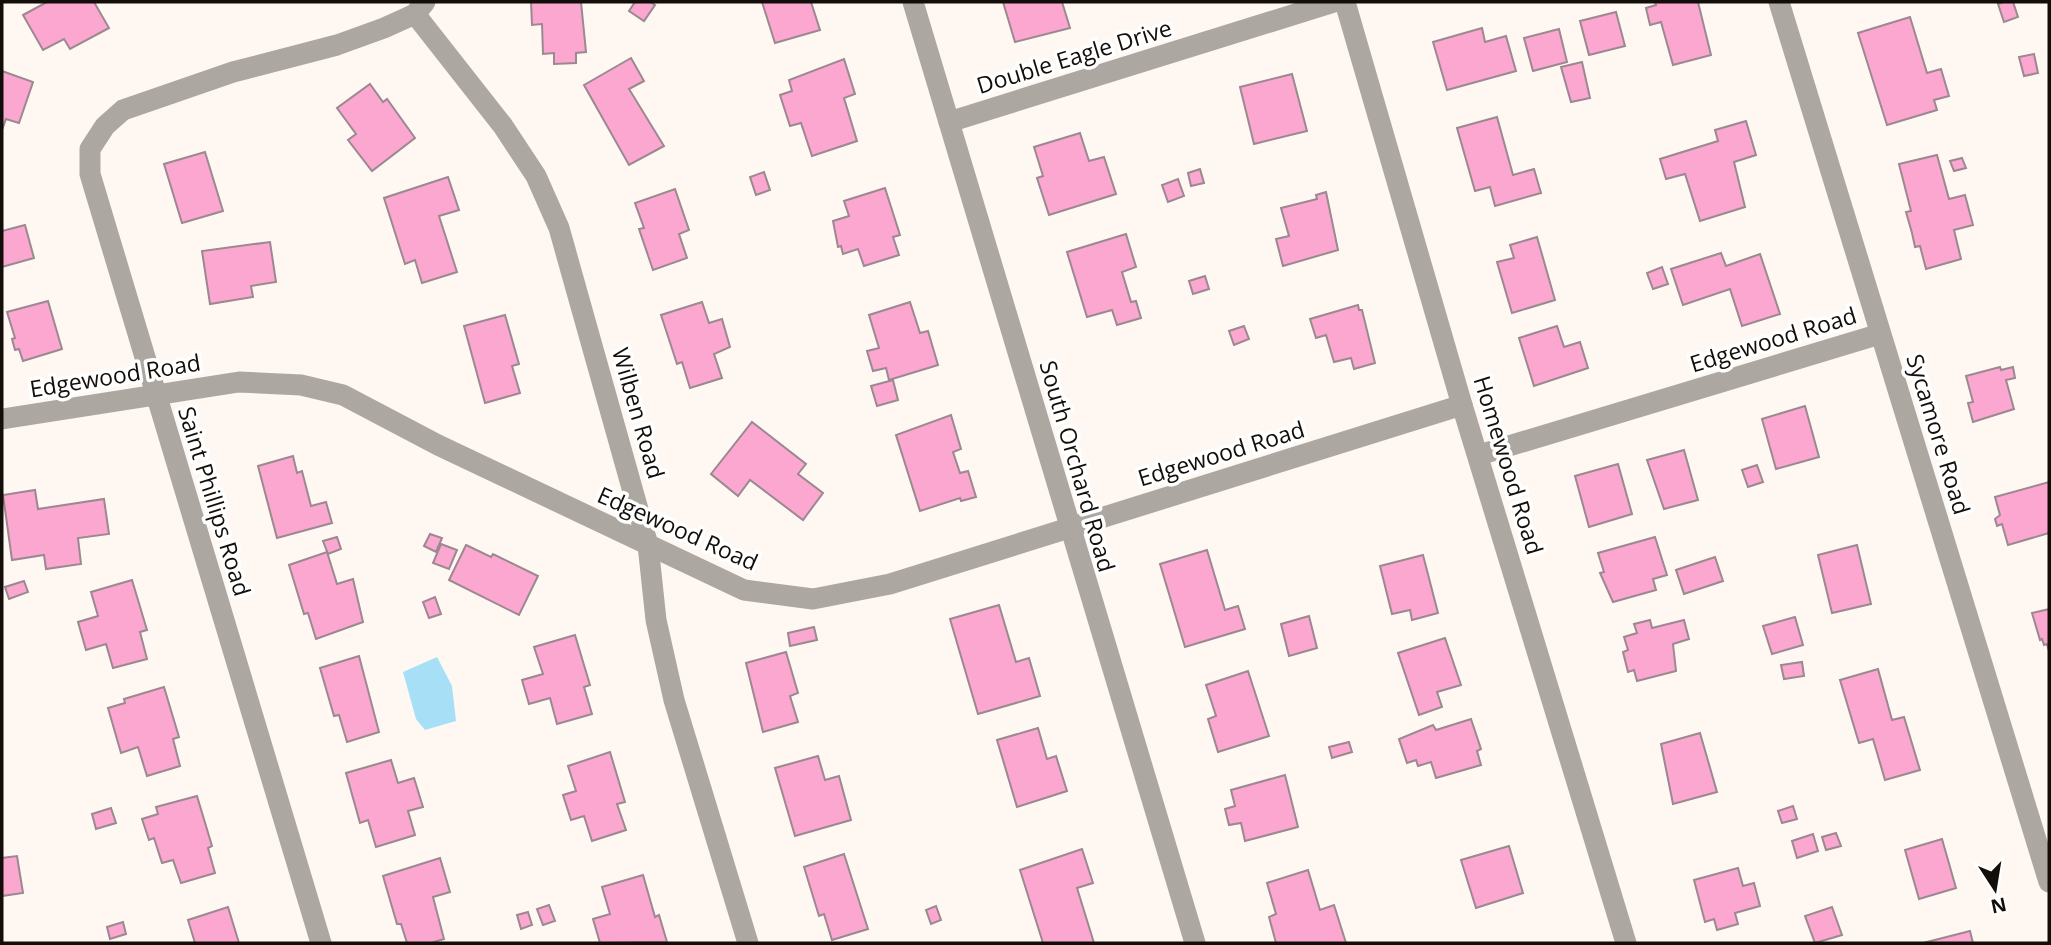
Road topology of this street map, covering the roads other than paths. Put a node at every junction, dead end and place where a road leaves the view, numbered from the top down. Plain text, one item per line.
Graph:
1 (913, 2) edge
2 (1334, 2) edge
3 (1345, 2) edge
4 (1779, 2) edge
5 (420, 8) edge
6 (950, 122) junction
7 (1880, 334) junction
8 (156, 397) junction
9 (1462, 405) junction
10 (2, 419) edge
11 (1479, 455) junction
12 (1068, 528) junction
13 (648, 545) junction
14 (2042, 834) edge
15 (2049, 882) edge
16 (321, 943) edge
17 (748, 943) edge
18 (1195, 943) edge
19 (1626, 943) edge

1 - 6 street, South Orchard Road
2 - 6 street, Double Eagle Drive
3 - 9 street, Homewood Road
4 - 7 street, Sycamore Road
5 - 8 street, Saint Phillips Road
5 - 13 street, Wilben Road
6 - 12 street, South Orchard Road
7 - 11 street, Edgewood Road
7 - 14 street, Sycamore Road
8 - 10 street, Edgewood Road
8 - 13 street, Edgewood Road
8 - 16 street, Saint Phillips Road
9 - 11 street, Homewood Road
9 - 12 street, Edgewood Road
11 - 19 street, Homewood Road
12 - 13 street, Edgewood Road
12 - 18 street, South Orchard Road
13 - 17 street, Wilben Road
14 - 15 street, Sycamore Road

